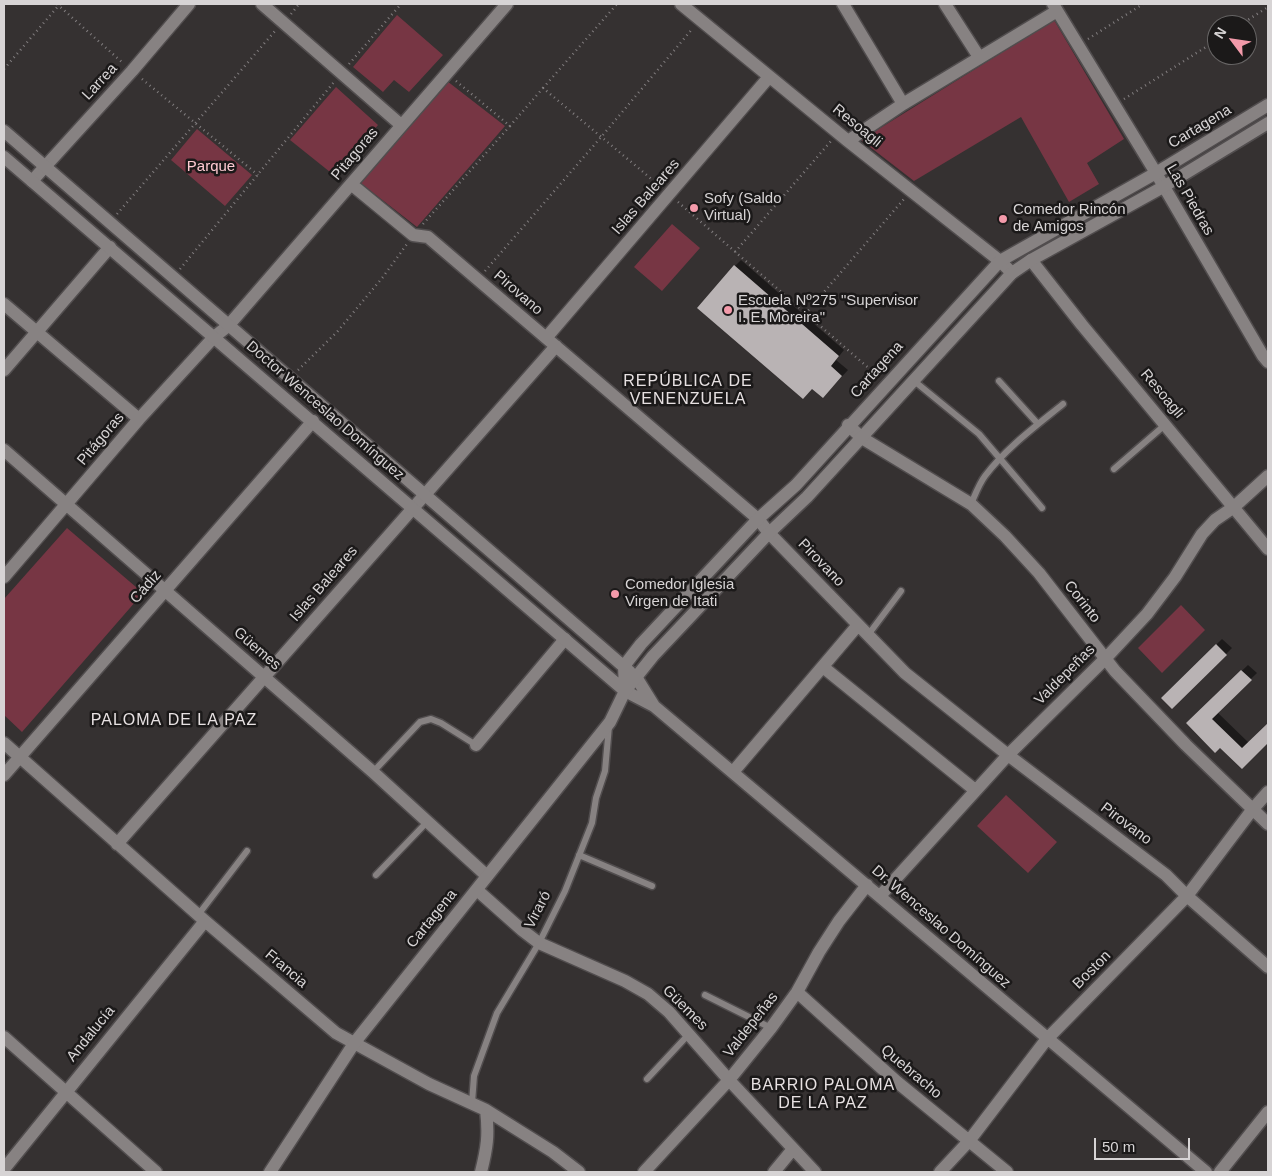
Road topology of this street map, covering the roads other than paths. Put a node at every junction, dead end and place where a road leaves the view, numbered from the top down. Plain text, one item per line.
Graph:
1 (190, 4) edge
2 (262, 4) edge
3 (507, 4) edge
4 (681, 4) edge
5 (844, 4) edge
6 (945, 4) edge
7 (1055, 8) edge
8 (979, 57) junction
9 (769, 77) junction
10 (903, 104) junction
11 (1268, 105) edge
12 (1268, 124) edge
13 (401, 125) junction
14 (4, 131) edge
15 (844, 136) junction
16 (5, 159) edge
17 (44, 166) junction
18 (1156, 173) junction
19 (32, 181) junction
20 (351, 184) junction
21 (1163, 187) junction
22 (110, 247) junction
23 (1031, 260) junction
24 (1000, 261) junction
25 (1012, 273) junction
26 (4, 304) edge
27 (228, 326) junction
28 (36, 332) junction
29 (214, 337) junction
30 (551, 342) junction
31 (1268, 362) edge
32 (4, 370) edge
33 (913, 380) junction
34 (999, 381) dead end
35 (1063, 404) dead end
36 (139, 419) junction
37 (312, 421) junction
38 (1038, 424) junction
39 (1166, 424) junction
40 (848, 425) junction
41 (862, 438) junction
42 (4, 450) edge
43 (1000, 458) junction
44 (1114, 469) dead end
45 (1268, 476) edge
46 (425, 495) junction
47 (970, 504) junction
48 (66, 505) junction
49 (1234, 507) junction
50 (413, 508) junction
51 (1042, 508) dead end
52 (758, 519) junction
53 (769, 533) junction
54 (1268, 549) edge
55 (4, 577) edge
56 (165, 590) junction
57 (901, 591) dead end
58 (858, 625) junction
59 (868, 635) junction
60 (564, 639) junction
61 (1105, 659) junction
62 (624, 666) junction
63 (823, 666) junction
64 (264, 676) junction
65 (636, 677) junction
66 (625, 691) junction
67 (654, 706) junction
68 (610, 722) junction
69 (4, 743) edge
70 (476, 745) joint
71 (1008, 755) junction
72 (19, 757) junction
73 (373, 772) junction
74 (733, 772) junction
75 (4, 775) edge
76 (975, 790) junction
77 (1268, 792) edge
78 (1252, 810) junction
79 (428, 821) junction
80 (1268, 824) edge
81 (117, 844) junction
82 (247, 851) dead end
83 (579, 855) junction
84 (376, 875) dead end
85 (487, 876) junction
86 (867, 885) junction
87 (652, 886) dead end
88 (476, 890) junction
89 (880, 896) junction
90 (1187, 896) junction
91 (201, 918) junction
92 (539, 943) junction
93 (1268, 967) edge
94 (797, 992) junction
95 (705, 995) dead end
96 (771, 1028) junction
97 (689, 1034) junction
98 (4, 1037) edge
99 (1046, 1040) junction
100 (355, 1042) junction
101 (647, 1079) dead end
102 (729, 1080) junction
103 (66, 1091) junction
104 (472, 1103) junction
105 (486, 1110) junction
106 (1268, 1112) edge
107 (969, 1141) junction
108 (793, 1149) junction
109 (4, 1169) edge
110 (156, 1172) edge
111 (270, 1172) edge
112 (481, 1172) edge
113 (579, 1172) edge
114 (644, 1172) edge
115 (774, 1172) edge
116 (815, 1172) edge
117 (940, 1172) edge
118 (1007, 1172) edge
119 (1206, 1172) edge
120 (1220, 1172) edge

1 - 17 street, Larrea
2 - 13 street
3 - 13 street, Pitagoras
4 - 9 street, Resoagli
5 - 10 street
6 - 8 street
7 - 8 street
7 - 18 street, Las Piedras
8 - 10 street
9 - 15 street, Resoagli
9 - 30 street, Islas Baleares
10 - 15 street
11 - 18 street, Cartagena
12 - 21 street, Cartagena
13 - 20 street, Pitagoras
14 - 17 street, Doctor Wenceslao Domínguez
15 - 24 street, Resoagli
16 - 19 street, Doctor Wenceslao Domínguez
17 - 19 street, Larrea
17 - 27 street, Doctor Wenceslao Domínguez
18 - 21 street, Las Piedras
18 - 24 street, Cartagena
19 - 22 street, Doctor Wenceslao Domínguez
20 - 27 street, Pitagoras
20 - 30 street, Pirovano
21 - 23 street, Cartagena
21 - 31 street, Las Piedras
22 - 28 street
22 - 29 street, Doctor Wenceslao Domínguez
23 - 25 street, Cartagena
23 - 39 street, Resoagli
24 - 25 street, Resoagli
24 - 40 street, Cartagena
25 - 33 street, Cartagena
26 - 28 street
27 - 29 street, Pitágoras
27 - 46 street, Doctor Wenceslao Domínguez
28 - 32 street
28 - 36 street
29 - 36 street, Pitágoras
29 - 37 street, Doctor Wenceslao Domínguez
30 - 46 street, Islas Baleares
30 - 52 street, Pirovano
33 - 41 street, Cartagena
33 - 43 lane
34 - 38 lane
35 - 38 lane
36 - 48 street, Pitágoras
37 - 50 street, Doctor Wenceslao Domínguez
37 - 56 street, Cádiz
38 - 43 lane
39 - 44 lane
39 - 49 street, Resoagli
40 - 41 street, Corinto
40 - 52 street, Cartagena
41 - 47 street, Corinto
41 - 53 street, Cartagena
42 - 48 street, Güemes
43 - 47 lane
43 - 51 lane
45 - 49 street, Valdepeñas
46 - 50 street, Islas Baleares
46 - 62 street, Doctor Wenceslao Domínguez
47 - 61 street, Corinto
48 - 55 street, Pitágoras
48 - 56 street, Güemes
49 - 54 street, Resoagli
49 - 61 street, Valdepeñas
50 - 60 street, Doctor Wenceslao Domínguez
50 - 64 street, Islas Baleares
52 - 53 street, Pirovano
52 - 62 street, Cartagena
53 - 58 street, Pirovano
53 - 65 street, Cartagena
56 - 64 street, Güemes
56 - 72 street, Cádiz
57 - 59 lane
58 - 59 street, Pirovano
58 - 63 street
59 - 71 street, Pirovano
60 - 66 street, Doctor Wenceslao Domínguez
60 - 70 street
61 - 71 street, Valdepeñas
61 - 78 street, Corinto
62 - 65 street, Doctor Wenceslao Domínguez
62 - 66 street, Cartagena
63 - 74 street
63 - 76 street
64 - 73 street, Güemes
64 - 81 street, Islas Baleares
65 - 66 street, Cartagena
65 - 67 street, Dr. Wenceslao Domínguez
66 - 67 street, Dr. Wenceslao Domínguez
66 - 68 street, Cartagena
67 - 74 street, Dr. Wenceslao Domínguez
68 - 83 lane, Viraró
68 - 85 street, Cartagena
69 - 72 street, Francia
70 - 73 lane
71 - 76 street, Valdepeñas
71 - 90 street, Pirovano
72 - 75 street, Cádiz
72 - 81 street, Francia
73 - 79 street, Güemes
74 - 86 street, Dr. Wenceslao Domínguez
76 - 89 street, Valdepeñas
77 - 78 street, Boston
78 - 80 street, Corinto
78 - 90 street, Boston
79 - 84 lane
79 - 85 street, Güemes
81 - 91 street, Francia
82 - 91 lane
83 - 87 lane
83 - 92 lane, Viraró
85 - 88 street, Cartagena
86 - 89 street, Dr. Wenceslao Domínguez
86 - 94 street, Valdepeñas
88 - 92 street, Güemes
88 - 100 street, Cartagena
89 - 99 street, Dr. Wenceslao Domínguez
90 - 93 street, Pirovano
90 - 99 street, Boston
91 - 100 street, Francia
91 - 103 street, Andalucía
92 - 97 street, Güemes
92 - 104 lane, Viraró
94 - 96 street, Valdepeñas
94 - 107 street, Quebracho
95 - 96 lane
96 - 102 street, Valdepeñas
97 - 101 lane
97 - 102 street, Güemes
98 - 103 street
99 - 107 street, Boston
99 - 119 street, Dr. Wenceslao Domínguez
100 - 104 street, Francia
100 - 111 street, Cartagena
102 - 108 street, Güemes
102 - 114 street, Valdepeñas
103 - 109 street, Andalucía
103 - 110 street
104 - 105 street, Francia
105 - 112 street
105 - 113 street, Francia
106 - 120 street
107 - 117 street, Boston
107 - 118 street, Quebracho
108 - 115 street
108 - 116 street, Güemes

